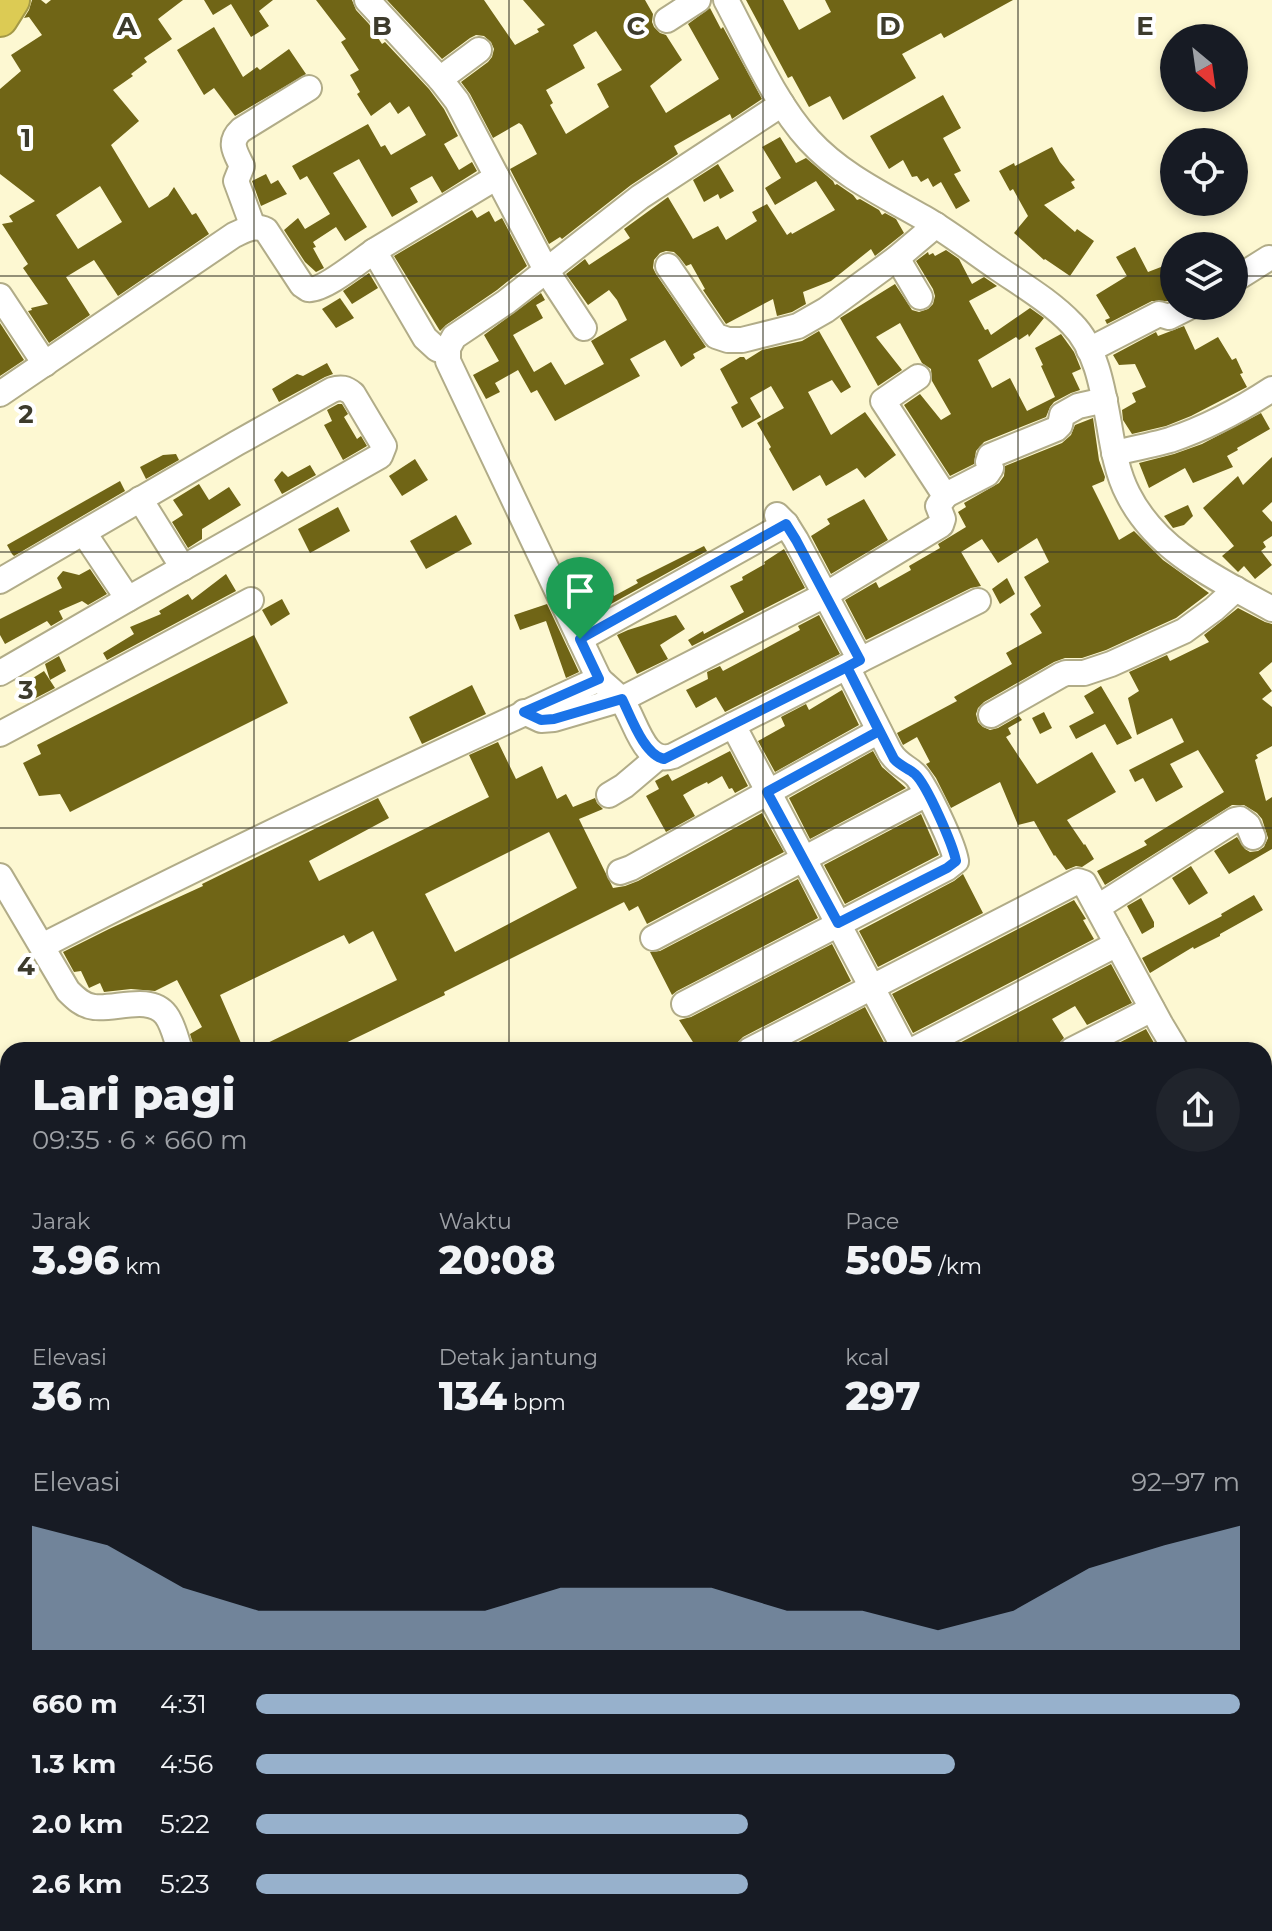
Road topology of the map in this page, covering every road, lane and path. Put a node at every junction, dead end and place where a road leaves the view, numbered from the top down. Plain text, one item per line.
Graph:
1 (12, 0) edge
2 (367, 0) edge
3 (698, 0) edge
4 (726, 0) edge
5 (0, 19) edge
6 (667, 20) dead end
7 (479, 50) dead end
8 (440, 79) junction
9 (309, 88) dead end
10 (782, 104) junction
11 (497, 177) junction
12 (936, 225) junction
13 (253, 227) junction
14 (374, 251) junction
15 (897, 258) junction
16 (1269, 258) dead end
17 (668, 266) dead end
18 (546, 270) junction
19 (1248, 271) edge
20 (0, 296) edge
21 (920, 297) dead end
22 (1160, 314) edge
23 (584, 328) dead end
24 (1089, 350) junction
25 (447, 352) junction
26 (45, 364) junction
27 (918, 377) dead end
28 (1272, 389) edge
29 (0, 394) edge
30 (1105, 400) junction
31 (1114, 453) junction
32 (946, 495) junction
33 (140, 499) junction
34 (84, 533) junction
35 (183, 568) junction
36 (0, 581) edge
37 (1236, 589) junction
38 (825, 595) junction
39 (128, 599) junction
40 (251, 600) dead end
41 (978, 601) dead end
42 (1272, 609) edge
43 (580, 639) junction
44 (853, 664) junction
45 (0, 673) edge
46 (599, 679) junction
47 (622, 699) junction
48 (524, 712) junction
49 (991, 715) dead end
50 (733, 725) junction
51 (879, 731) junction
52 (0, 734) edge
53 (657, 758) junction
54 (767, 792) junction
55 (927, 794) junction
56 (609, 795) dead end
57 (1253, 837) dead end
58 (804, 858) junction
59 (620, 872) dead end
60 (0, 876) edge
61 (1098, 907) junction
62 (838, 923) junction
63 (653, 938) dead end
64 (1117, 944) junction
65 (42, 946) junction
66 (872, 987) junction
67 (684, 1004) dead end
68 (1152, 1009) junction
69 (177, 1042) edge
70 (765, 1042) edge
71 (901, 1042) edge
72 (928, 1042) edge
73 (1088, 1042) edge
74 (1171, 1042) edge

1 - 5 highway
2 - 8 street
3 - 6 street
4 - 10 street
7 - 8 street
8 - 11 street
9 - 13 street
10 - 12 street
10 - 18 street
11 - 14 street
11 - 18 street
12 - 15 street
12 - 24 street
13 - 14 street
13 - 26 street
14 - 25 street
15 - 17 street
15 - 21 street
16 - 19 street
18 - 23 street
18 - 25 street
20 - 26 street
22 - 24 street
24 - 30 street
25 - 43 street
26 - 29 street
27 - 32 street
28 - 31 street
30 - 31 street
30 - 32 street
31 - 37 street
32 - 38 street
33 - 34 street
33 - 35 street
33 - 35 street
34 - 36 street
34 - 39 street
35 - 39 street
37 - 42 street
37 - 49 street
38 - 43 street
38 - 44 street
38 - 47 street
39 - 45 street
40 - 52 street
41 - 44 street
43 - 46 street
44 - 50 street
44 - 51 street
46 - 47 street
46 - 48 street
47 - 48 street
47 - 53 street
48 - 65 street
50 - 53 street
50 - 54 street
51 - 54 street
51 - 55 street
53 - 56 street
54 - 58 street
54 - 59 street
55 - 58 street
55 - 62 street
57 - 61 street
58 - 62 street
58 - 63 street
60 - 65 street
61 - 64 street
61 - 66 street
62 - 66 street
62 - 67 street
64 - 68 street
64 - 72 street
65 - 69 street
66 - 70 street
66 - 71 street
68 - 73 street
68 - 74 street

